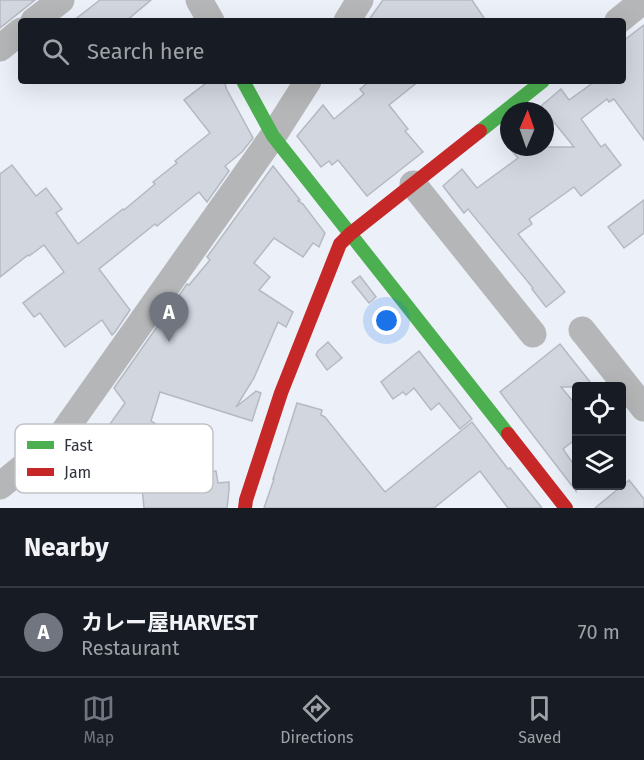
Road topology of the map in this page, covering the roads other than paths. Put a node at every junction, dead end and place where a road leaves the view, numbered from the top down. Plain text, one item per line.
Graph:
1 (61, 0) edge
2 (199, 0) edge
3 (360, 0) edge
4 (644, 0) edge
5 (38, 18) edge
6 (209, 18) edge
7 (348, 18) edge
8 (622, 18) edge
9 (18, 33) edge
10 (0, 48) edge
11 (245, 84) edge
12 (306, 84) edge
13 (539, 84) edge
14 (273, 136) junction
15 (414, 184) junction
16 (350, 234) junction
17 (582, 330) dead end
18 (532, 333) dead end
19 (644, 408) edge
20 (69, 424) edge
21 (15, 474) edge
22 (0, 486) edge
23 (245, 508) edge
24 (566, 508) edge

1 - 5 street
2 - 6 street
3 - 7 street
4 - 8 street
9 - 10 street
11 - 14 street
12 - 14 street
13 - 15 street
14 - 16 street
14 - 20 street
15 - 16 street
15 - 18 street
16 - 23 street
16 - 24 street
17 - 19 street
21 - 22 street

